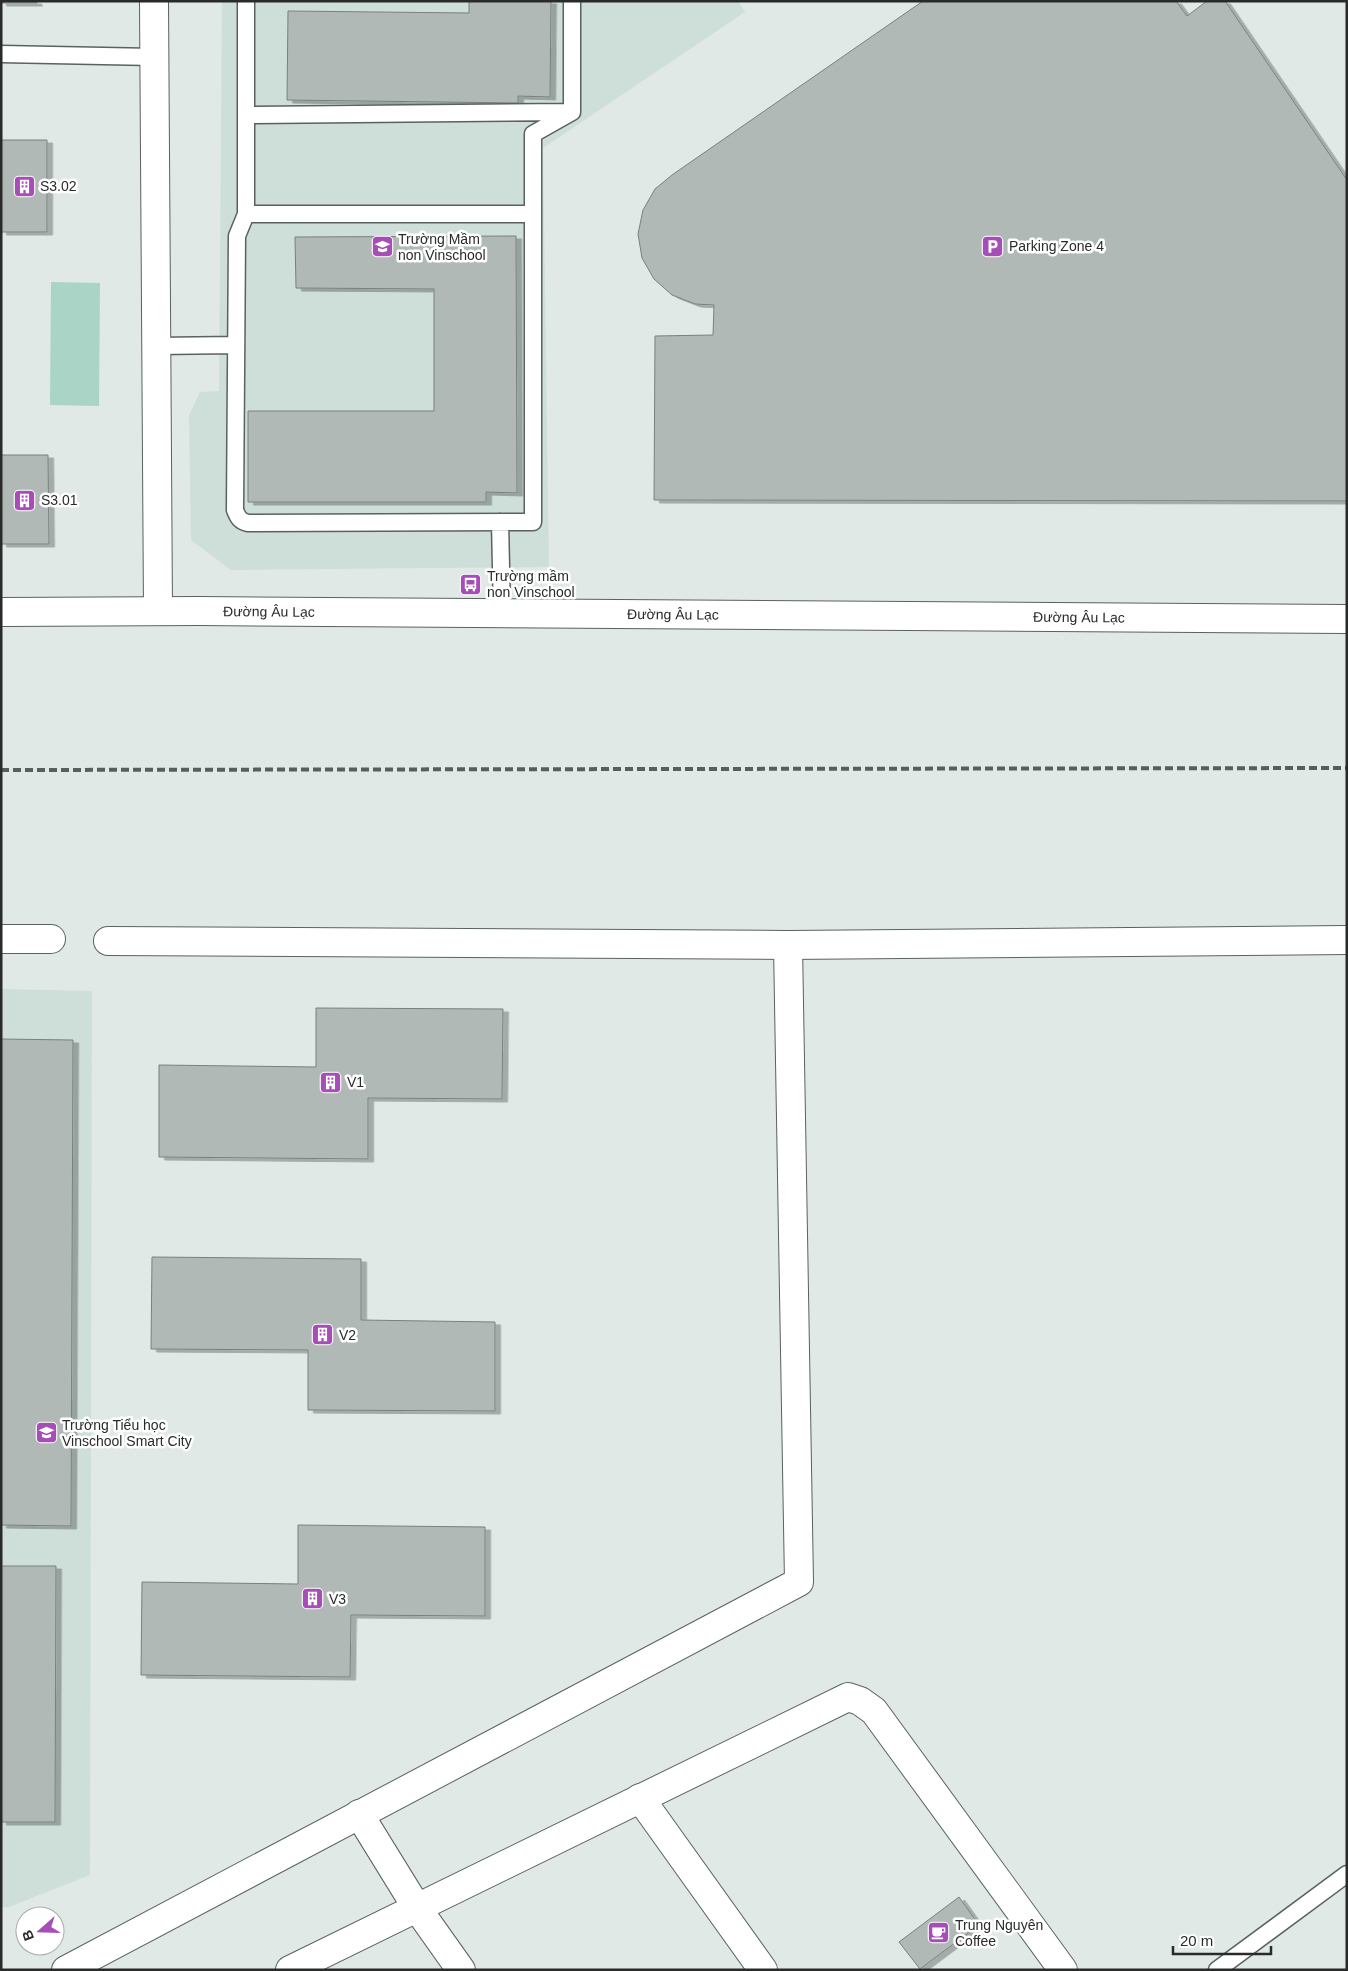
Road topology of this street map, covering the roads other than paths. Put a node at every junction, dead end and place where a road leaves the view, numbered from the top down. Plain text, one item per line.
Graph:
1 (154, 1) edge
2 (246, 1) edge
3 (572, 1) edge
4 (1, 54) edge
5 (154, 57) junction
6 (572, 112) junction
7 (246, 115) junction
8 (246, 214) junction
9 (533, 214) junction
10 (236, 345) junction
11 (156, 346) junction
12 (500, 522) junction
13 (158, 611) junction
14 (1, 612) edge
15 (502, 614) junction
16 (1347, 618) edge
17 (1, 939) edge
18 (51, 939) dead end
19 (1347, 940) edge
20 (108, 941) dead end
21 (788, 946) junction
22 (640, 1798) junction
23 (359, 1814) junction
24 (1347, 1874) edge
25 (417, 1908) junction
26 (66, 1970) edge
27 (290, 1970) edge
28 (461, 1970) edge
29 (763, 1970) edge
30 (1063, 1970) edge
31 (1217, 1970) edge

1 - 5 street
2 - 7 lane
3 - 6 lane
4 - 5 lane
5 - 11 street
6 - 7 lane
6 - 9 lane
7 - 8 lane
8 - 9 lane
8 - 10 lane
9 - 12 lane
10 - 11 lane
10 - 12 lane
11 - 13 street
12 - 15 lane
13 - 14 street, Đường Âu Lạc
13 - 15 street, Đường Âu Lạc
15 - 16 street, Đường Âu Lạc
17 - 18 street
19 - 21 street
20 - 21 street
21 - 23 street
22 - 25 street
22 - 29 street
22 - 30 street
23 - 25 street
23 - 26 street
24 - 31 lane
25 - 27 street
25 - 28 street

